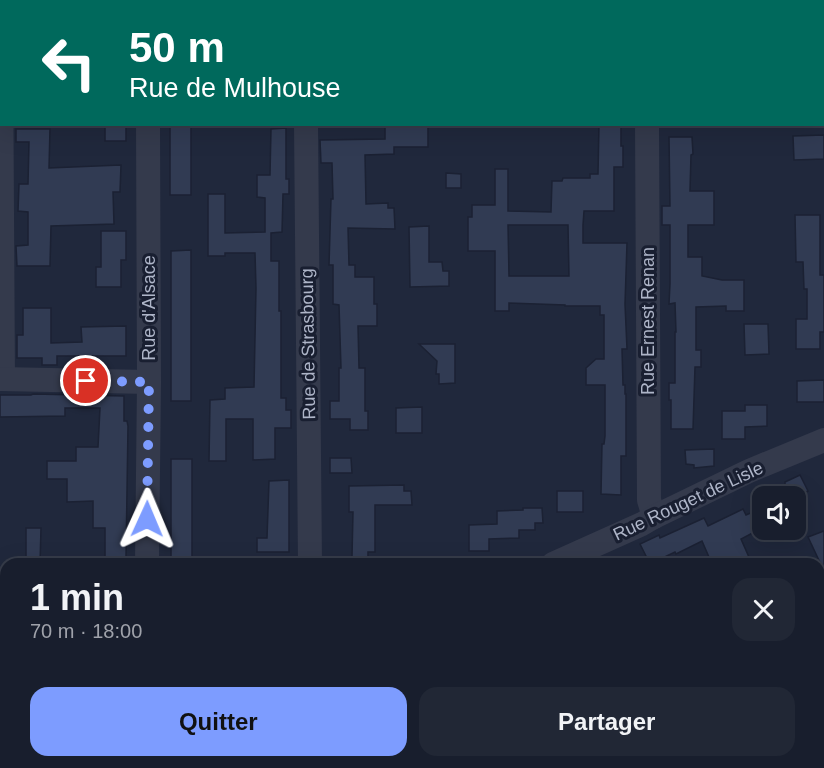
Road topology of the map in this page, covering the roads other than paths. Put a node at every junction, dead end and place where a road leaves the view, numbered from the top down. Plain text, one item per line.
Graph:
1 (1, 126) edge
2 (148, 126) edge
3 (306, 126) edge
4 (647, 126) edge
5 (1, 379) edge
6 (149, 382) junction
7 (824, 440) edge
8 (654, 517) junction
9 (147, 558) edge
10 (310, 558) edge
11 (566, 558) edge

1 - 5 street
2 - 6 street, Rue d'Alsace
3 - 10 street, Rue de Strasbourg
4 - 8 street, Rue Ernest Renan
5 - 6 street
6 - 9 street, Rue d'Alsace
7 - 8 street, Rue Rouget de Lisle
8 - 11 street, Rue Rouget de Lisle

